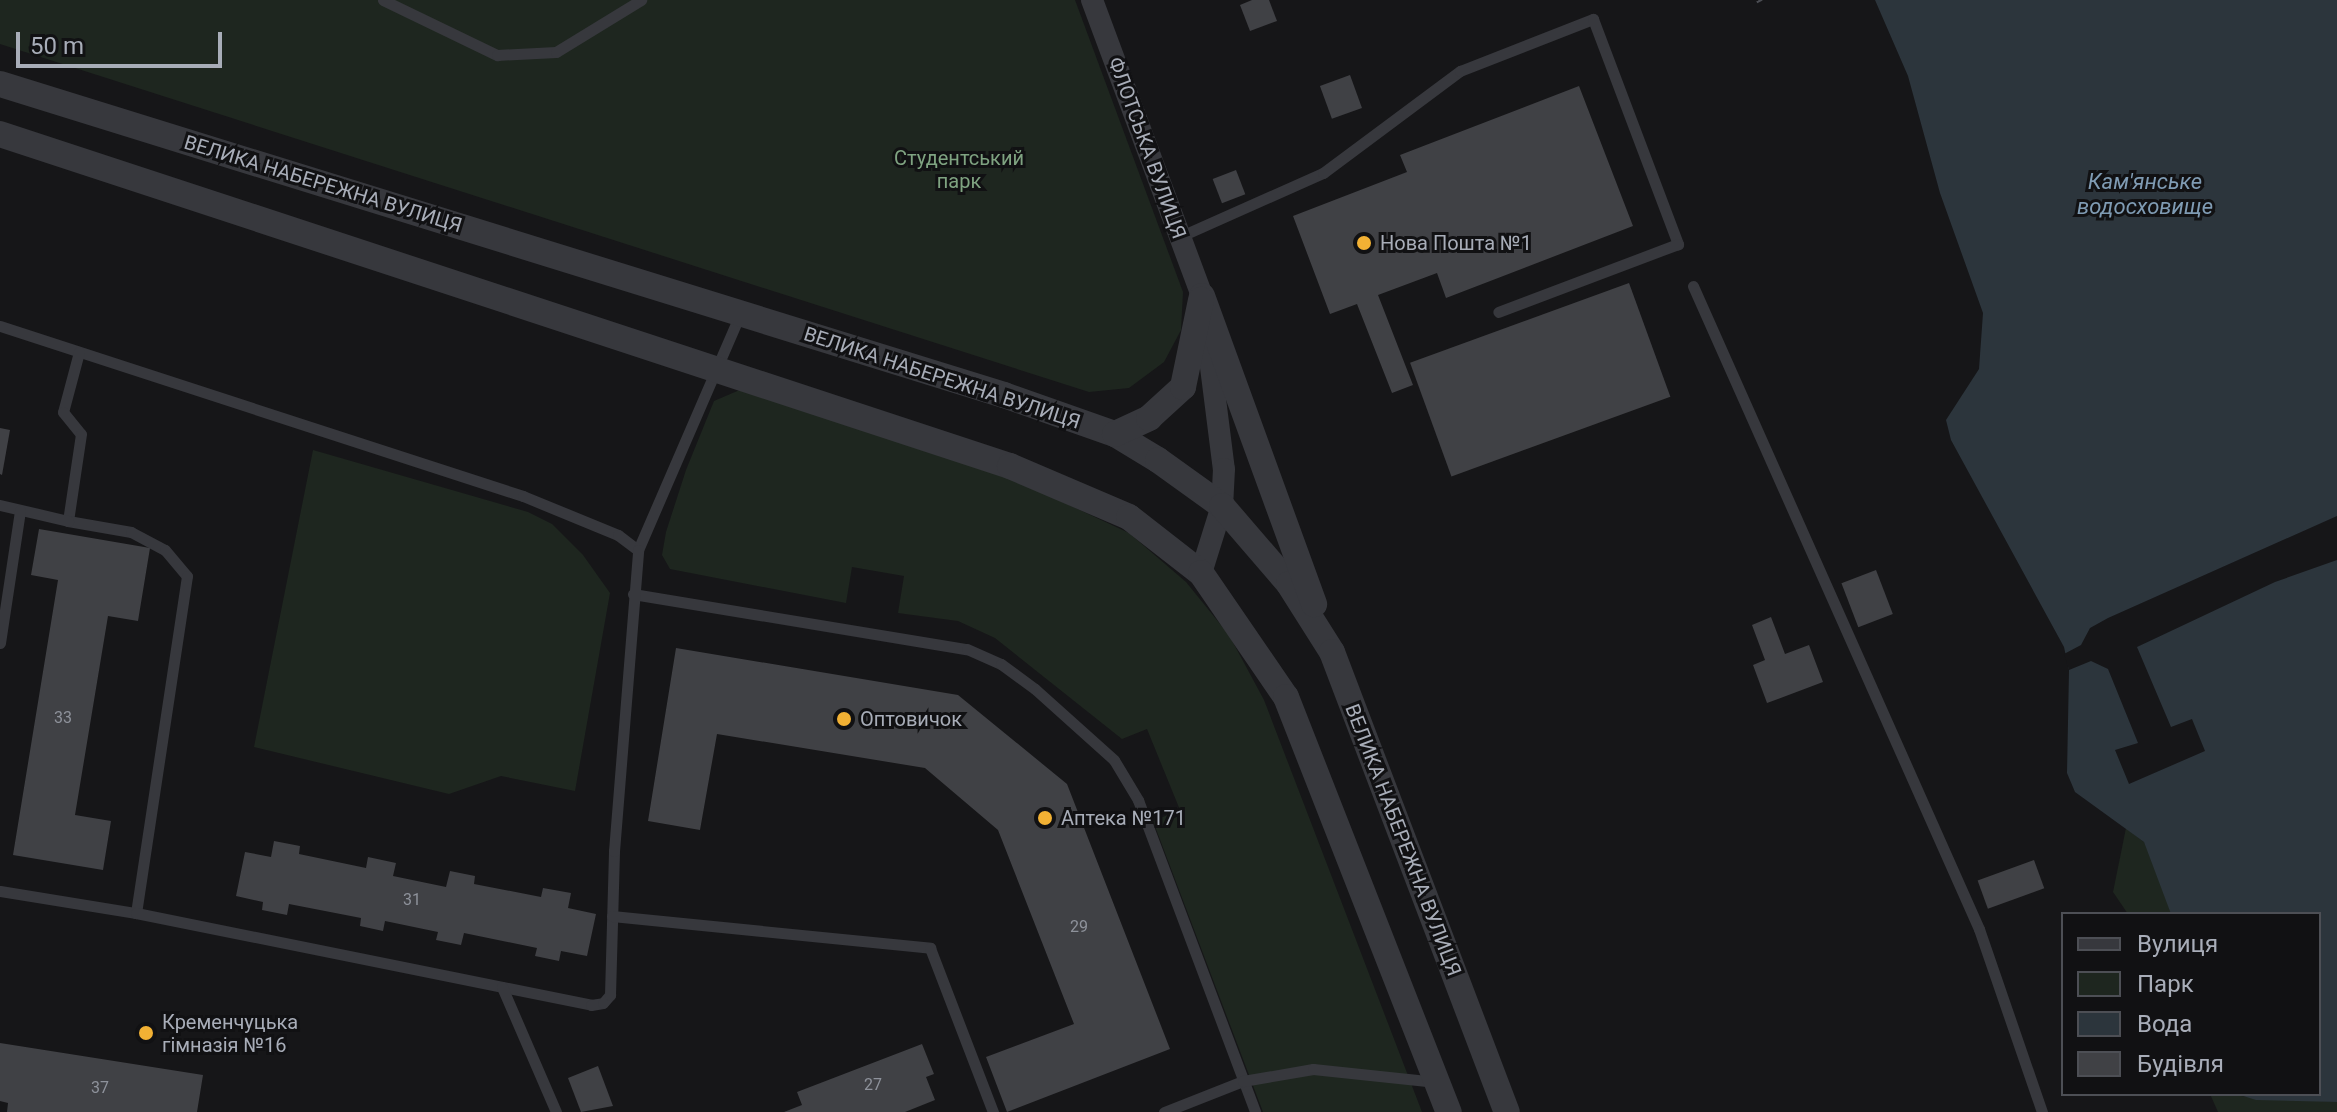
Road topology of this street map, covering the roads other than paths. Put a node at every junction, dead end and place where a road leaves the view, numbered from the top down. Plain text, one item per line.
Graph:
1 (383, 0) edge
2 (641, 0) edge
3 (1092, 0) edge
4 (0, 84) edge
5 (0, 134) edge
6 (1179, 237) junction
7 (1693, 286) dead end
8 (1202, 296) junction
9 (1498, 312) dead end
10 (740, 313) junction
11 (0, 326) edge
12 (79, 352) junction
13 (717, 368) junction
14 (1115, 434) junction
15 (0, 505) edge
16 (1222, 506) junction
17 (20, 510) junction
18 (68, 521) junction
19 (638, 550) junction
20 (1201, 573) junction
21 (633, 594) junction
22 (0, 643) edge
23 (1332, 652) junction
24 (0, 891) edge
25 (136, 913) junction
26 (612, 916) junction
27 (502, 987) junction
28 (1243, 1081) junction
29 (1438, 1082) junction
30 (556, 1112) edge
31 (993, 1112) edge
32 (1164, 1112) edge
33 (1255, 1112) edge
34 (1449, 1112) edge
35 (1507, 1112) edge
36 (2042, 1112) edge

1 - 2 lane
3 - 6 street, ФЛОТСЬКА ВУЛИЦЯ
4 - 10 street, ВЕЛИКА НАБЕРЕЖНА ВУЛИЦЯ
5 - 13 street
6 - 8 street, ФЛОТСЬКА ВУЛИЦЯ
6 - 9 lane
7 - 36 lane
8 - 14 street
8 - 16 street, ФЛОТСЬКА ВУЛИЦЯ
8 - 23 street
10 - 13 lane
10 - 14 street, ВЕЛИКА НАБЕРЕЖНА ВУЛИЦЯ
11 - 12 lane
12 - 18 lane
12 - 19 lane
13 - 19 lane
13 - 20 street
14 - 16 street, ВЕЛИКА НАБЕРЕЖНА ВУЛИЦЯ
15 - 17 lane
16 - 20 street, ФЛОТСЬКА ВУЛИЦЯ
16 - 23 street, ВЕЛИКА НАБЕРЕЖНА ВУЛИЦЯ
17 - 18 lane
17 - 22 lane
18 - 25 lane
19 - 21 lane
20 - 29 street
21 - 26 lane
21 - 28 lane
23 - 35 street, ВЕЛИКА НАБЕРЕЖНА ВУЛИЦЯ
24 - 25 lane
25 - 27 lane
26 - 27 lane
26 - 31 lane
27 - 30 lane
28 - 29 lane
28 - 32 lane
28 - 33 lane
29 - 34 street

